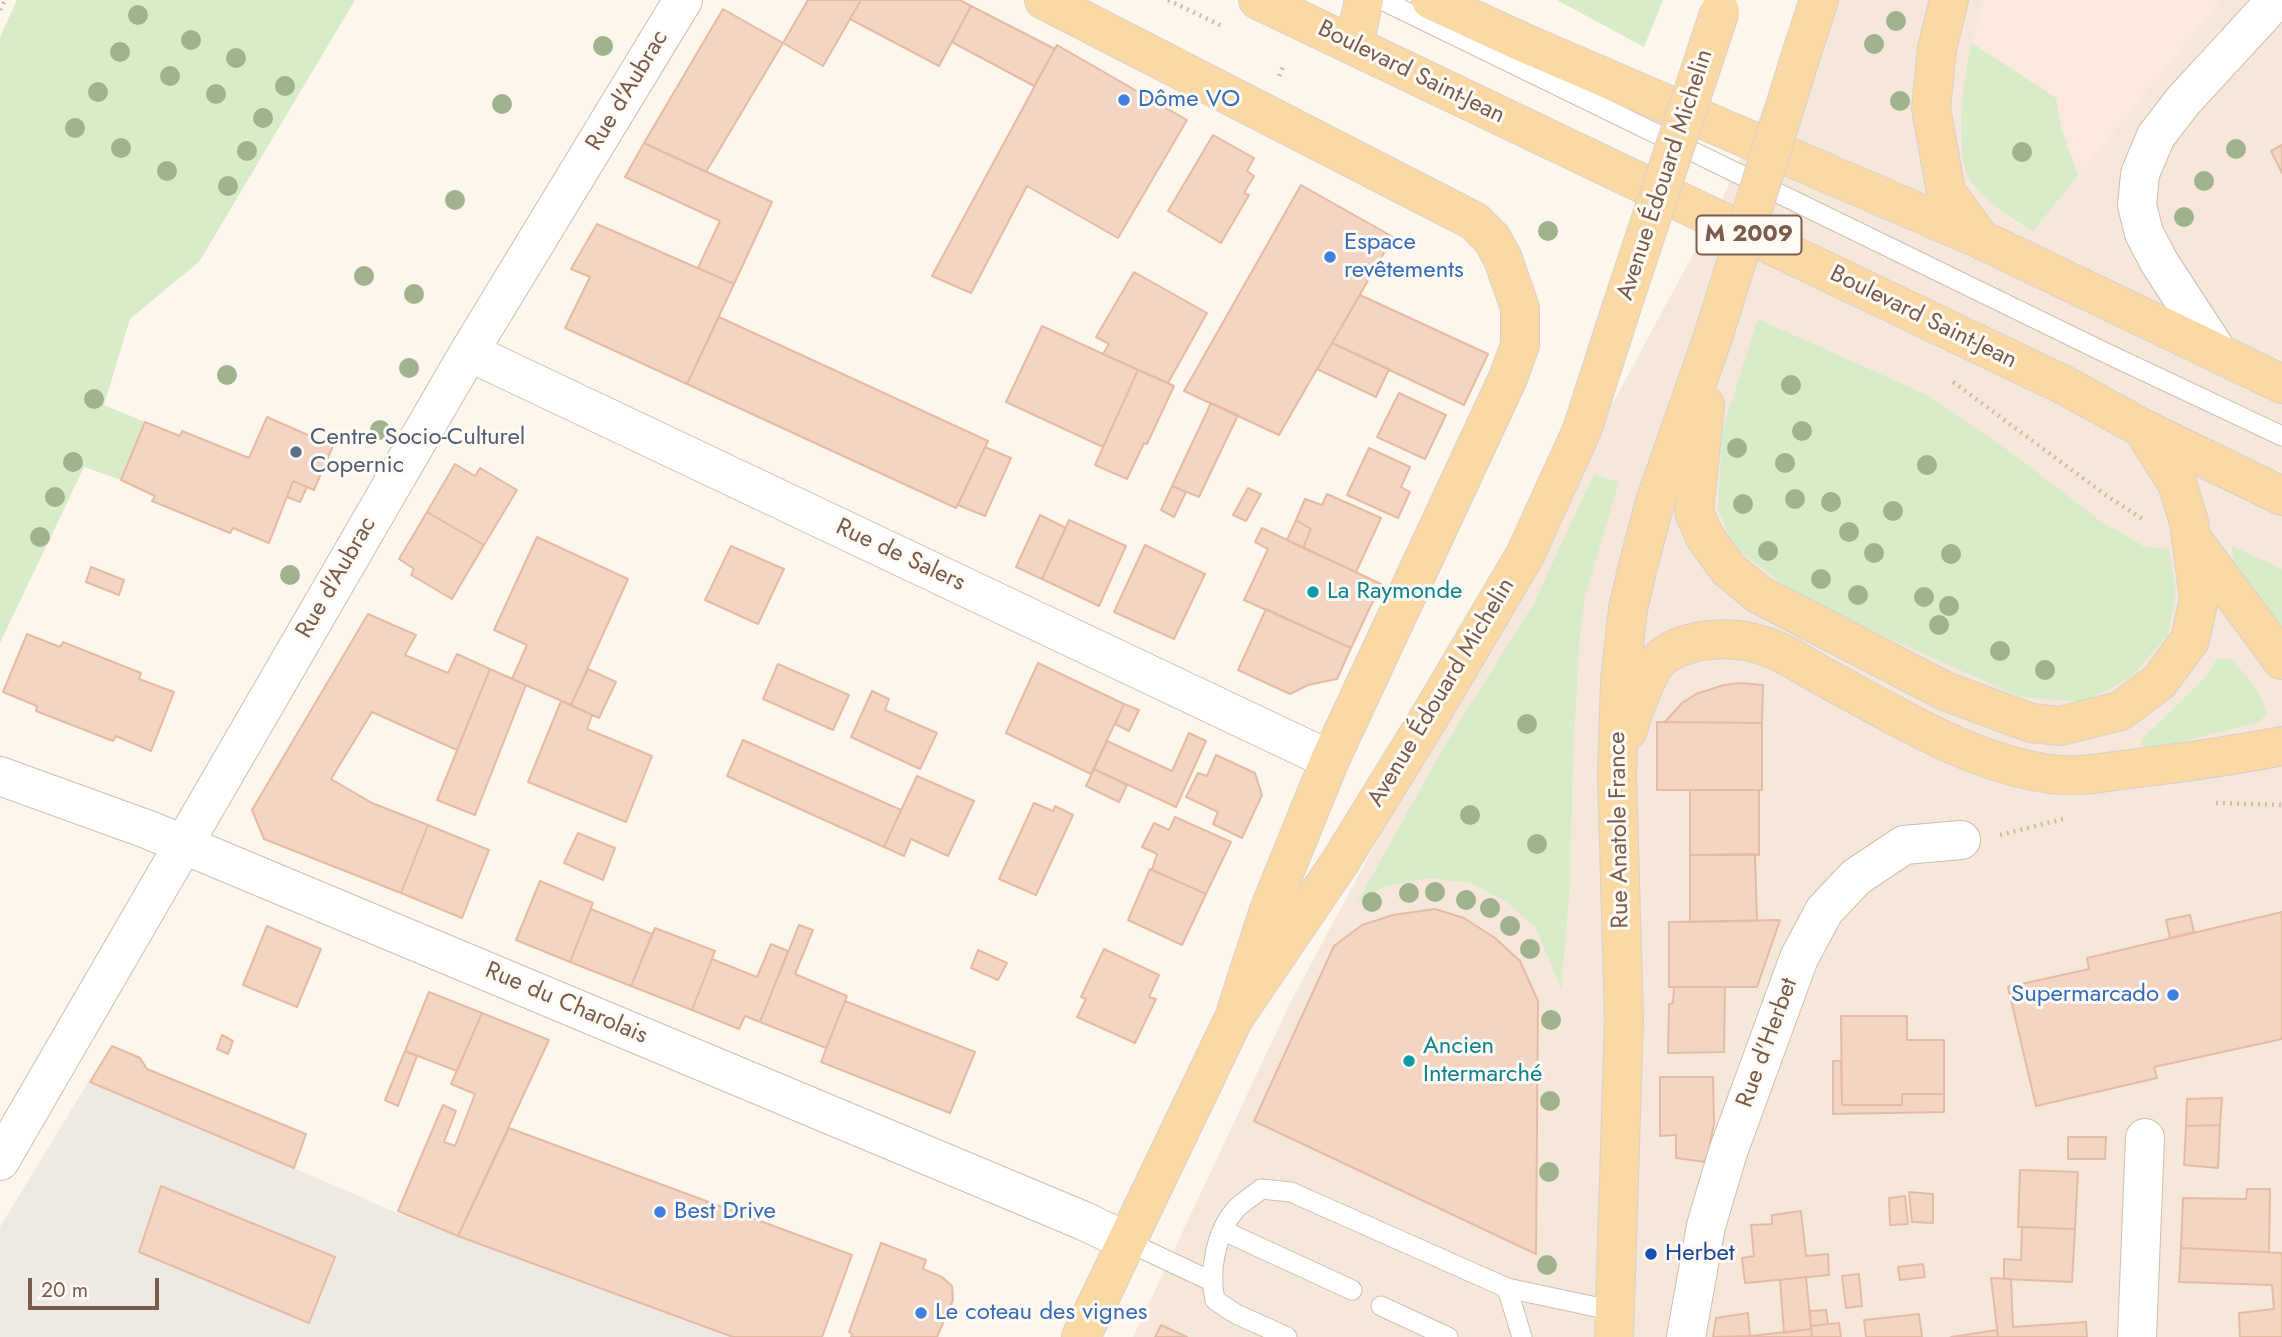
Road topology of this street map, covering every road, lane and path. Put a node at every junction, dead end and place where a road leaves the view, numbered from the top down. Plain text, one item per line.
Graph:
1 (5, 0) edge
2 (683, 0) edge
3 (1044, 0) edge
4 (1258, 0) edge
5 (1364, 0) edge
6 (1382, 0) edge
7 (1431, 0) edge
8 (1489, 0) edge
9 (1819, 0) edge
10 (1949, 0) edge
11 (2276, 0) edge
12 (1721, 6) edge
13 (0, 10) edge
14 (1520, 41) junction
15 (1354, 46) junction
16 (1980, 239) junction
17 (1713, 337) junction
18 (2217, 351) junction
19 (469, 352) junction
20 (2282, 384) edge
21 (2142, 428) junction
22 (2282, 436) edge
23 (2282, 496) edge
24 (2193, 549) junction
25 (2282, 660) edge
26 (2282, 676) edge
27 (2282, 746) edge
28 (1330, 760) junction
29 (0, 776) edge
30 (1617, 776) junction
31 (1962, 840) dead end
32 (183, 844) junction
33 (1234, 1018) junction
34 (2145, 1138) dead end
35 (0, 1161) edge
36 (1224, 1231) junction
37 (1128, 1242) junction
38 (1211, 1282) junction
39 (1507, 1288) junction
40 (1352, 1290) dead end
41 (1381, 1306) dead end
42 (1614, 1324) edge
43 (1081, 1337) edge
44 (1287, 1337) edge
45 (1448, 1337) edge
46 (1522, 1337) edge
47 (1686, 1337) edge
48 (2137, 1337) edge

1 - 13 path
2 - 19 street, Rue d'Aubrac
3 - 28 main road
4 - 15 main road, Boulevard Saint-Jean / M 2009
5 - 15 main road
6 - 22 lane
7 - 14 main road
8 - 14 main road
9 - 17 main road, bridge
10 - 16 main road
11 - 18 street
12 - 33 main road, Avenue Édouard Michelin, bridge
14 - 16 main road
15 - 21 main road, Boulevard Saint-Jean / M 2009
16 - 18 main road
17 - 24 main road
17 - 30 main road, Rue Anatole France
18 - 20 main road
19 - 28 street, Rue de Salers
19 - 32 street, Rue d'Aubrac
21 - 23 main road, Boulevard Saint-Jean / M 2009
21 - 24 main road
24 - 25 main road
24 - 26 lane
27 - 30 main road
28 - 33 main road
29 - 32 street, Rue du Charolais
30 - 42 main road, Rue Anatole France
31 - 47 street, Rue d'Herbet
32 - 35 street, Rue d'Aubrac
32 - 37 street, Rue du Charolais
33 - 37 main road, Avenue Édouard Michelin
34 - 48 street
36 - 38 lane
36 - 39 lane
36 - 40 lane
37 - 38 lane
37 - 43 main road, Avenue Édouard Michelin
38 - 44 lane
39 - 42 lane
39 - 46 lane
41 - 45 lane

